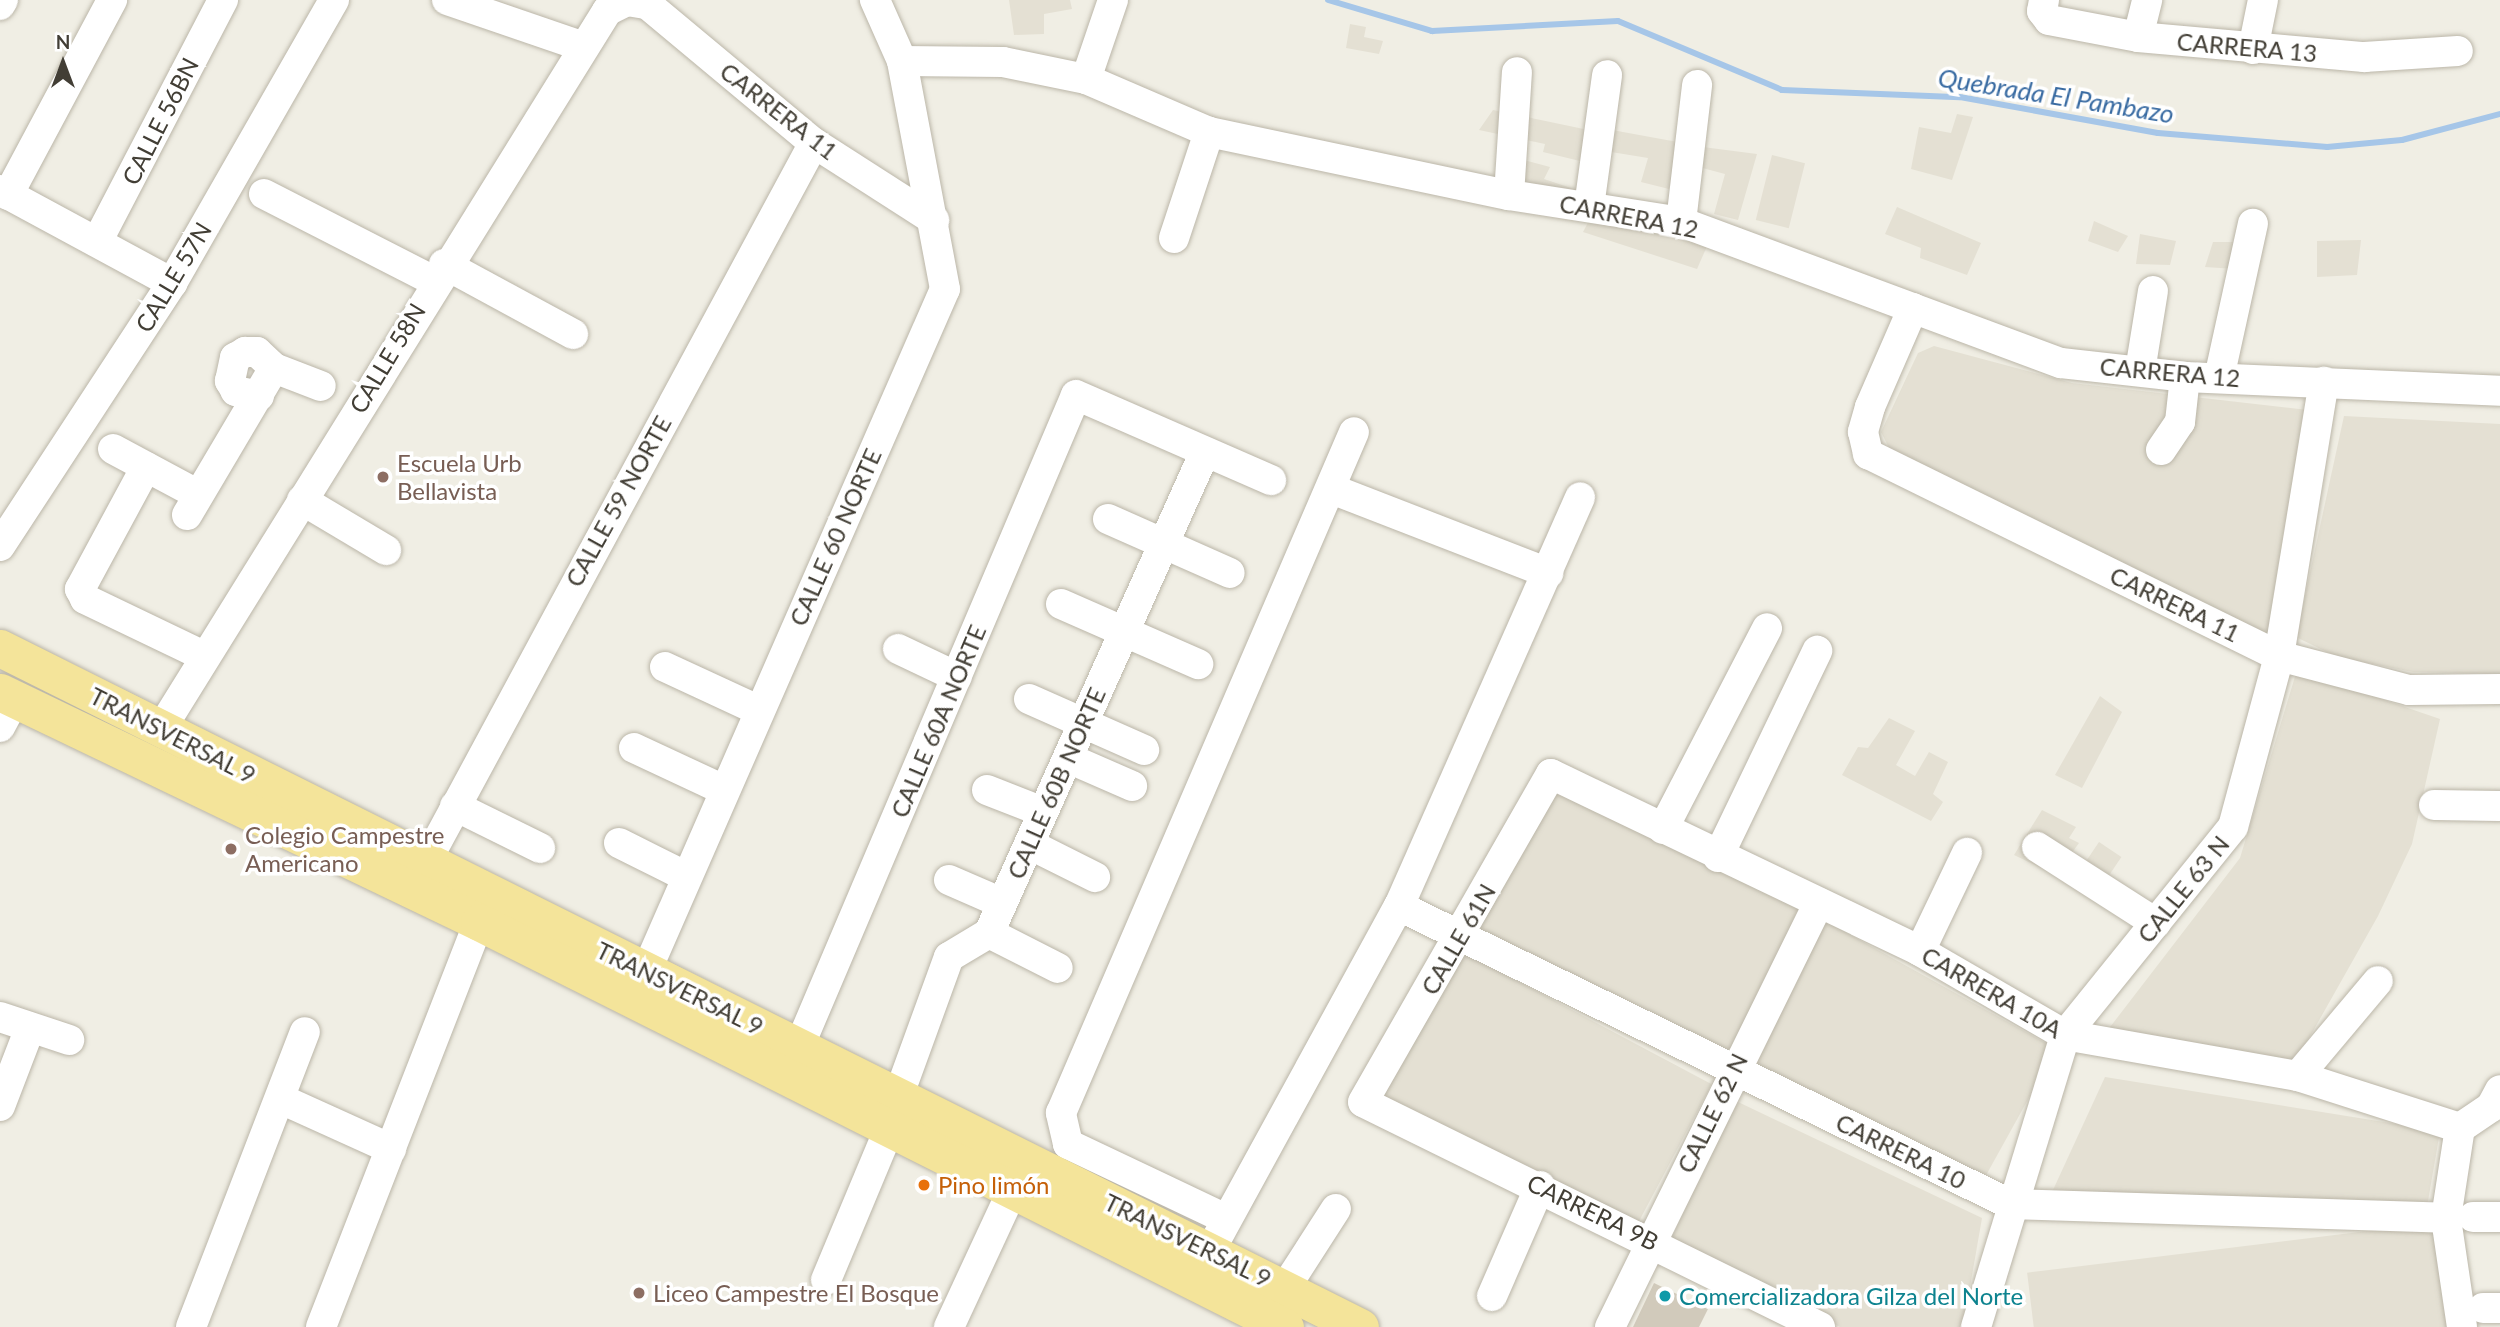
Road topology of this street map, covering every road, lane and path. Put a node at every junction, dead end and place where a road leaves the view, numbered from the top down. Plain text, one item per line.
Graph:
1 (3, 0) edge
2 (112, 0) edge
3 (223, 0) edge
4 (334, 0) edge
5 (447, 0) edge
6 (875, 0) edge
7 (1113, 0) edge
8 (2147, 0) edge
9 (2263, 0) edge
10 (627, 2) edge
11 (0, 5) edge
12 (2043, 5) edge
13 (2138, 37) junction
14 (581, 46) junction
15 (2253, 49) junction
16 (2458, 51) dead end
17 (902, 61) junction
18 (1517, 72) dead end
19 (1606, 75) dead end
20 (1086, 79) junction
21 (1697, 85) dead end
22 (1209, 132) junction
23 (814, 143) junction
24 (4, 192) edge
25 (264, 194) dead end
26 (1509, 195) junction
27 (1589, 207) junction
28 (934, 220) junction
29 (1681, 222) junction
30 (2253, 224) dead end
31 (1174, 238) dead end
32 (97, 242) junction
33 (439, 273) junction
34 (172, 283) junction
35 (2153, 292) dead end
36 (1913, 307) junction
37 (573, 334) dead end
38 (274, 368) junction
39 (2140, 371) junction
40 (2185, 377) junction
41 (2219, 378) junction
42 (2324, 382) junction
43 (321, 386) dead end
44 (2500, 391) edge
45 (259, 396) junction
46 (1354, 432) dead end
47 (113, 449) dead end
48 (2161, 450) dead end
49 (1204, 454) junction
50 (146, 467) junction
51 (1271, 480) dead end
52 (1334, 490) junction
53 (1580, 497) dead end
54 (302, 500) junction
55 (1108, 520) dead end
56 (1164, 544) junction
57 (0, 546) edge
58 (386, 550) dead end
59 (1230, 573) dead end
60 (1548, 573) junction
61 (1061, 604) dead end
62 (1767, 628) dead end
63 (1124, 632) junction
64 (0, 648) edge
65 (898, 649) dead end
66 (1817, 651) dead end
67 (202, 654) junction
68 (2279, 656) junction
69 (1198, 664) dead end
70 (665, 667) dead end
71 (957, 677) junction
72 (2500, 689) edge
73 (1029, 699) dead end
74 (5, 706) edge
75 (758, 710) junction
76 (1084, 720) junction
77 (161, 729) junction
78 (634, 748) dead end
79 (1144, 750) dead end
80 (1068, 758) junction
81 (1551, 774) joint
82 (1132, 786) dead end
83 (724, 790) junction
84 (987, 790) dead end
85 (2434, 804) dead end
86 (455, 806) junction
87 (2500, 806) edge
88 (1043, 812) junction
89 (1663, 830) junction
90 (619, 843) dead end
91 (1029, 844) junction
92 (2037, 847) dead end
93 (540, 848) dead end
94 (1967, 853) dead end
95 (1718, 856) junction
96 (426, 862) junction
97 (687, 877) junction
98 (1095, 877) dead end
99 (949, 880) dead end
100 (1002, 903) junction
101 (1819, 903) junction
102 (1399, 906) junction
103 (479, 922) junction
104 (2156, 923) junction
105 (989, 933) junction
106 (1460, 936) junction
107 (1920, 951) junction
108 (1058, 968) dead end
109 (2378, 981) dead end
110 (640, 986) junction
111 (0, 1017) edge
112 (30, 1028) junction
113 (305, 1032) dead end
114 (2065, 1035) junction
115 (69, 1040) dead end
116 (799, 1047) junction
117 (1732, 1070) junction
118 (2298, 1076) junction
119 (2500, 1090) edge
120 (281, 1099) junction
121 (1363, 1102) joint
122 (0, 1106) edge
123 (894, 1112) junction
124 (2460, 1128) junction
125 (391, 1149) junction
126 (1539, 1186) junction
127 (1013, 1189) junction
128 (2010, 1204) junction
129 (1336, 1209) dead end
130 (2473, 1217) edge
131 (1219, 1235) junction
132 (1652, 1240) junction
133 (827, 1280) dead end
134 (1286, 1288) junction
135 (1492, 1296) dead end
136 (2482, 1314) edge
137 (191, 1327) edge
138 (321, 1327) edge
139 (949, 1327) edge
140 (1285, 1327) edge
141 (1360, 1327) edge
142 (1610, 1327) edge
143 (1820, 1327) edge
144 (1976, 1327) edge

1 - 11 street
2 - 24 street
3 - 32 street, CALLE 56BN
4 - 34 street, CALLE 57N
5 - 14 street
6 - 17 street
7 - 20 street
8 - 13 street
9 - 15 street
10 - 14 street, CALLE 58N
10 - 23 street, CARRERA 11
12 - 13 street, CARRERA 13
13 - 15 street, CARRERA 13
14 - 33 street, CALLE 58N
15 - 16 street, CARRERA 13
17 - 20 street, CARRERA 12
17 - 28 street, CALLE 60 NORTE
18 - 26 street
19 - 27 street
20 - 22 street, CARRERA 12
21 - 29 street
22 - 26 street, CARRERA 12
22 - 31 street
23 - 28 street, CARRERA 11
23 - 86 street, CALLE 59 NORTE
24 - 32 street
25 - 33 street
26 - 27 street, CARRERA 12
27 - 29 street, CARRERA 12
28 - 75 street, CALLE 60 NORTE
29 - 36 street, CARRERA 12
30 - 41 street
32 - 34 street
33 - 37 street
33 - 54 street, CALLE 58N
34 - 57 street, CALLE 57N
35 - 39 street
36 - 39 street, CARRERA 12
36 - 68 street, CARRERA 11
38 - 43 street
38 - 45 street
38 - 45 street
39 - 40 street, CARRERA 12
40 - 41 street, CARRERA 12
40 - 48 street
41 - 42 street, CARRERA 12
42 - 44 street, CARRERA 12
42 - 68 street, CALLE 63 N
45 - 50 street
46 - 52 street
47 - 50 street
49 - 51 street
49 - 56 street, CALLE 60B NORTE
49 - 71 street, CALLE 60A NORTE
50 - 67 street
52 - 60 street
52 - 131 street
53 - 60 street
54 - 58 street
54 - 67 street, CALLE 58N
55 - 56 street
56 - 59 street
56 - 63 street, CALLE 60B NORTE
60 - 102 street
61 - 63 street
62 - 89 street
63 - 69 street
63 - 76 street, CALLE 60B NORTE
64 - 77 main road, TRANSVERSAL 9
65 - 71 street
66 - 95 street
67 - 77 street, CALLE 58N
68 - 72 street, CARRERA 11
68 - 104 street, CALLE 63 N
70 - 75 street
71 - 116 street, CALLE 60A NORTE
73 - 76 street
74 - 103 main road, TRANSVERSAL 9
75 - 83 street, CALLE 60 NORTE
76 - 79 street
76 - 80 street, CALLE 60B NORTE
77 - 96 main road, TRANSVERSAL 9
78 - 83 street
80 - 82 street
80 - 88 street, CALLE 60B NORTE
81 - 89 street, CARRERA 10A
81 - 106 street, CALLE 61N
83 - 97 street, CALLE 60 NORTE
84 - 88 street
85 - 87 street
86 - 93 street
86 - 96 street, CALLE 59 NORTE
88 - 91 street, CALLE 60B NORTE
89 - 95 street, CARRERA 10A
90 - 97 street
91 - 98 street
91 - 100 street, CALLE 60B NORTE
92 - 104 street
94 - 107 street
95 - 101 street, CARRERA 10A
96 - 110 main road, TRANSVERSAL 9
97 - 110 street, CALLE 60 NORTE
99 - 100 street
100 - 105 street, CALLE 60B NORTE
101 - 107 street, CARRERA 10A
101 - 117 street, CALLE 62 N
102 - 106 street, CARRERA 10
102 - 131 street
103 - 110 main road, TRANSVERSAL 9
103 - 125 street
104 - 114 street, CALLE 63 N
105 - 108 street
105 - 123 street
106 - 117 street, CARRERA 10
106 - 121 street, CALLE 61N
107 - 114 street, CARRERA 10A
109 - 118 street
110 - 116 main road, TRANSVERSAL 9
110 - 123 main road, TRANSVERSAL 9
111 - 112 street
112 - 115 street
112 - 122 street
113 - 120 street
114 - 118 street, CARRERA 10A
114 - 128 street, CALLE 63 N
116 - 123 main road, TRANSVERSAL 9
117 - 128 street, CARRERA 10
117 - 132 street, CALLE 62 N
118 - 124 street, CARRERA 10A
119 - 124 street
120 - 125 street
120 - 137 street
121 - 126 street, CARRERA 9B
123 - 127 main road, TRANSVERSAL 9
123 - 131 main road, TRANSVERSAL 9
123 - 133 street
124 - 130 street
125 - 138 street
126 - 132 street, CARRERA 9B
126 - 135 street
127 - 139 street
127 - 140 main road, TRANSVERSAL 9
128 - 130 street, CARRERA 10
128 - 144 street, CALLE 63 N
129 - 134 street
130 - 136 street
131 - 134 main road, TRANSVERSAL 9
132 - 142 street, CALLE 62 N
132 - 143 street, CARRERA 9B
134 - 141 main road, TRANSVERSAL 9

